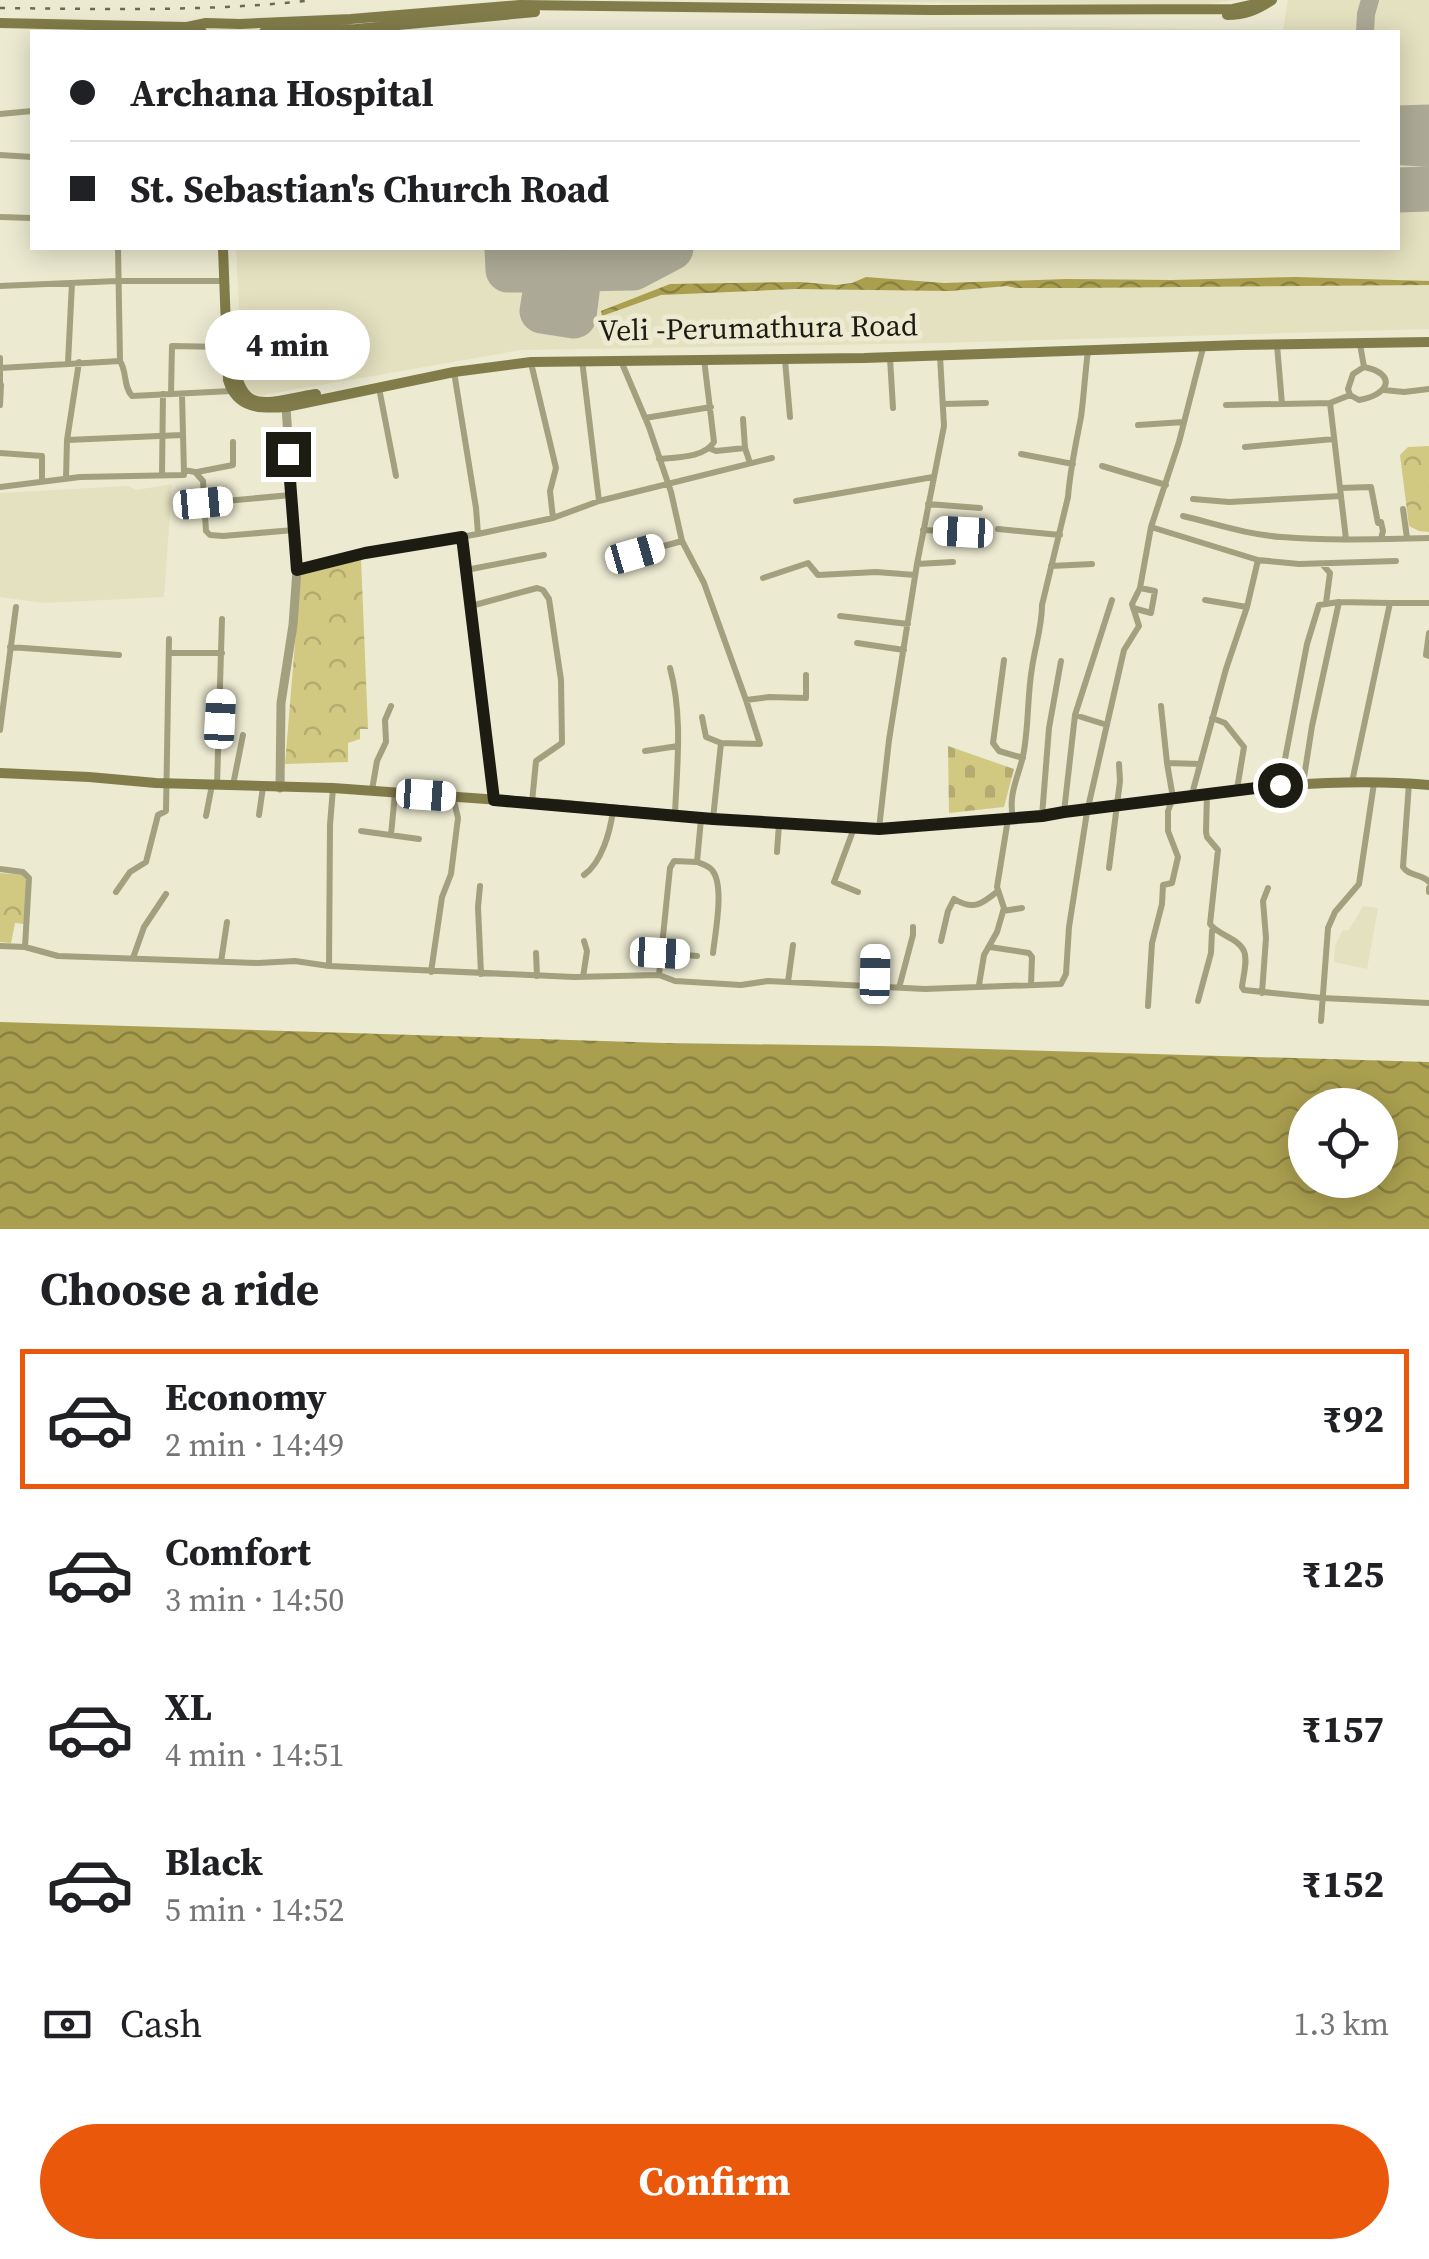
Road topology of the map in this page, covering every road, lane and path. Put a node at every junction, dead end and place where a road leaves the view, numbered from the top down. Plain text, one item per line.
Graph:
1 (1260, 0) edge
2 (1272, 0) edge
3 (1083, 5) edge
4 (0, 22) edge
5 (240, 28) edge
6 (109, 29) edge
7 (210, 29) edge
8 (325, 30) edge
9 (30, 111) edge
10 (0, 114) edge
11 (0, 155) edge
12 (30, 157) edge
13 (0, 217) edge
14 (30, 218) edge
15 (118, 250) edge
16 (226, 250) edge
17 (226, 250) edge
18 (117, 281) junction
19 (224, 281) junction
20 (72, 283) junction
21 (0, 286) edge
22 (1429, 339) edge
23 (1360, 344) junction
24 (1277, 345) junction
25 (226, 346) junction
26 (1203, 346) junction
27 (1088, 351) junction
28 (940, 356) junction
29 (0, 358) edge
30 (890, 358) junction
31 (704, 359) junction
32 (785, 359) junction
33 (120, 360) junction
34 (582, 360) junction
35 (621, 360) junction
36 (79, 362) junction
37 (530, 362) junction
38 (68, 363) junction
39 (1364, 367) junction
40 (0, 368) edge
41 (454, 372) junction
42 (0, 385) edge
43 (379, 388) junction
44 (1429, 389) edge
45 (1384, 390) junction
46 (231, 391) junction
47 (167, 394) junction
48 (182, 394) junction
49 (1350, 395) junction
50 (943, 404) junction
51 (986, 404) dead end
52 (1282, 404) junction
53 (1330, 404) junction
54 (0, 405) edge
55 (1226, 405) dead end
56 (286, 407) junction
57 (711, 407) junction
58 (892, 408) dead end
59 (790, 417) dead end
60 (645, 418) junction
61 (743, 420) dead end
62 (1184, 422) junction
63 (1138, 425) dead end
64 (182, 435) junction
65 (164, 436) junction
66 (1334, 439) junction
67 (67, 440) junction
68 (233, 442) dead end
69 (1245, 447) dead end
70 (744, 448) junction
71 (711, 449) junction
72 (0, 453) edge
73 (1021, 454) dead end
74 (772, 458) dead end
75 (659, 460) junction
76 (750, 463) junction
77 (1073, 464) junction
78 (1102, 466) dead end
79 (195, 472) junction
80 (162, 475) junction
81 (184, 475) junction
82 (396, 476) dead end
83 (934, 477) junction
84 (66, 478) junction
85 (42, 480) junction
86 (668, 484) junction
87 (1166, 485) junction
88 (0, 487) edge
89 (1341, 492) junction
90 (291, 494) junction
91 (1194, 499) dead end
92 (796, 500) dead end
93 (599, 501) junction
94 (203, 503) junction
95 (928, 504) junction
96 (980, 508) dead end
97 (1403, 508) dead end
98 (1184, 516) dead end
99 (553, 518) junction
100 (1151, 527) junction
101 (998, 529) dead end
102 (294, 530) junction
103 (923, 530) junction
104 (963, 532) dead end
105 (478, 534) junction
106 (1060, 536) junction
107 (462, 537) junction
108 (1381, 538) junction
109 (1407, 538) junction
110 (1429, 538) edge
111 (1346, 540) junction
112 (682, 541) junction
113 (635, 554) dead end
114 (544, 556) dead end
115 (1258, 560) junction
116 (1396, 561) dead end
117 (952, 562) dead end
118 (917, 564) junction
119 (1092, 564) dead end
120 (1322, 564) junction
121 (1051, 566) junction
122 (297, 570) junction
123 (466, 570) junction
124 (915, 575) junction
125 (762, 578) dead end
126 (1140, 588) junction
127 (1112, 600) dead end
128 (1204, 600) dead end
129 (1339, 602) junction
130 (1326, 603) junction
131 (1390, 603) junction
132 (1429, 603) edge
133 (471, 606) junction
134 (16, 607) dead end
135 (1247, 607) junction
136 (1133, 608) junction
137 (840, 616) dead end
138 (222, 619) dead end
139 (908, 624) junction
140 (1429, 633) edge
141 (169, 639) dead end
142 (857, 643) dead end
143 (10, 647) junction
144 (904, 650) junction
145 (222, 652) junction
146 (169, 653) junction
147 (119, 655) dead end
148 (1429, 656) edge
149 (1004, 660) dead end
150 (1061, 661) dead end
151 (670, 668) dead end
152 (806, 674) dead end
153 (746, 700) junction
154 (391, 706) dead end
155 (1162, 706) dead end
156 (1075, 715) junction
157 (702, 717) dead end
158 (1212, 718) junction
159 (1107, 725) junction
160 (0, 730) edge
161 (243, 735) dead end
162 (721, 743) junction
163 (678, 746) junction
164 (644, 751) dead end
165 (1022, 758) junction
166 (1167, 762) junction
167 (1119, 764) dead end
168 (1200, 764) junction
169 (0, 773) edge
170 (1352, 782) junction
171 (1374, 782) junction
172 (167, 783) junction
173 (1409, 783) junction
174 (1303, 784) junction
175 (215, 785) junction
176 (1280, 785) junction
177 (1429, 785) edge
178 (233, 786) junction
179 (263, 787) junction
180 (280, 788) junction
181 (334, 788) junction
182 (1237, 790) junction
183 (372, 791) junction
184 (395, 793) junction
185 (1206, 794) junction
186 (1192, 796) junction
187 (453, 797) junction
188 (1173, 798) junction
189 (494, 800) junction
190 (532, 802) junction
191 (1117, 805) junction
192 (1090, 809) junction
193 (614, 810) junction
194 (1064, 812) junction
195 (259, 815) dead end
196 (206, 816) dead end
197 (675, 816) junction
198 (1042, 816) junction
199 (707, 818) junction
200 (1011, 818) junction
201 (779, 823) junction
202 (855, 827) junction
203 (879, 829) junction
204 (361, 831) dead end
205 (391, 835) junction
206 (419, 839) dead end
207 (777, 852) dead end
208 (697, 862) junction
209 (1109, 868) dead end
210 (0, 870) edge
211 (584, 875) dead end
212 (480, 886) dead end
213 (1429, 887) edge
214 (1268, 888) dead end
215 (116, 892) dead end
216 (858, 892) dead end
217 (998, 892) junction
218 (166, 894) dead end
219 (1250, 899) dead end
220 (1264, 900) junction
221 (1022, 908) dead end
222 (1003, 912) junction
223 (227, 922) dead end
224 (913, 926) dead end
225 (1212, 930) junction
226 (941, 940) dead end
227 (584, 941) dead end
228 (794, 945) dead end
229 (0, 946) edge
230 (25, 947) junction
231 (990, 947) junction
232 (876, 948) dead end
233 (536, 953) dead end
234 (660, 953) junction
235 (712, 953) dead end
236 (697, 956) dead end
237 (134, 958) junction
238 (220, 962) junction
239 (329, 966) junction
240 (431, 972) junction
241 (480, 974) junction
242 (659, 975) junction
243 (537, 976) junction
244 (582, 977) junction
245 (788, 982) junction
246 (1030, 985) junction
247 (868, 986) junction
248 (979, 986) junction
249 (899, 988) junction
250 (1262, 993) junction
251 (1322, 998) junction
252 (1198, 1001) dead end
253 (1429, 1003) edge
254 (1148, 1006) dead end
255 (1321, 1022) dead end

1 - 3 main road
2 - 8 main road
3 - 5 main road
4 - 6 main road
5 - 7 main road
6 - 7 main road
9 - 10 street
11 - 12 street
13 - 14 street
15 - 18 street
16 - 19 main road
17 - 22 main road, Veli -Perumathura Road
18 - 19 street
18 - 20 street
18 - 33 street
19 - 25 main road
20 - 21 street
20 - 38 street
22 - 23 main road
23 - 24 main road
23 - 39 street
24 - 26 main road
24 - 52 street
25 - 46 main road
25 - 47 street
26 - 27 main road
26 - 62 street
27 - 28 main road
27 - 77 street
28 - 30 main road
28 - 50 street
29 - 40 street
30 - 32 main road
30 - 58 street
31 - 32 main road
31 - 35 main road
31 - 57 street
32 - 59 street
33 - 36 street
33 - 47 street
34 - 35 main road
34 - 37 main road
34 - 93 street
35 - 60 street
36 - 38 street
36 - 67 street
37 - 41 main road
37 - 99 street
38 - 40 street
39 - 45 street
39 - 49 street
40 - 42 street
41 - 43 main road
41 - 105 street
42 - 54 street
43 - 56 main road
43 - 82 street
44 - 45 street
45 - 49 street
46 - 48 street
46 - 56 main road
47 - 48 street
47 - 65 street
48 - 64 street
49 - 53 street
50 - 51 street
50 - 83 street
52 - 53 street
52 - 55 street
53 - 66 street
56 - 90 street
57 - 60 street
57 - 71 street
60 - 75 street
61 - 70 street
62 - 63 street
62 - 87 street
64 - 65 street
64 - 81 street
65 - 67 street
65 - 80 street
66 - 69 street
66 - 89 street
67 - 84 street
68 - 79 street
70 - 71 street
70 - 76 street
71 - 75 street
72 - 85 street
73 - 77 street
74 - 76 street
75 - 86 street
76 - 86 street
77 - 106 street
78 - 87 street
79 - 81 street
79 - 94 street
80 - 81 street
80 - 84 street
83 - 92 street
83 - 95 street
84 - 85 street
85 - 88 street
86 - 93 street
86 - 112 street
87 - 100 street
89 - 91 street
89 - 108 street
89 - 111 street
90 - 94 street
90 - 102 street
93 - 99 street
94 - 102 street
95 - 96 street
95 - 103 street
97 - 109 street
98 - 111 street
99 - 105 street
100 - 115 street
100 - 126 street
101 - 106 street
102 - 122 street
103 - 104 street
103 - 118 street
105 - 107 street
106 - 121 street
107 - 122 street
107 - 123 street
108 - 109 street
108 - 111 street
109 - 110 street
112 - 113 street
112 - 153 street
114 - 123 street
115 - 120 street
115 - 135 street
116 - 120 street
117 - 118 street
118 - 124 street
119 - 121 street
120 - 130 street
121 - 165 street
122 - 180 street
123 - 133 street
124 - 125 street
124 - 139 street
126 - 136 street
126 - 136 street
127 - 156 street
128 - 135 street
129 - 130 street
129 - 131 street
129 - 174 street
130 - 176 street
131 - 132 street
131 - 170 street
133 - 189 street
133 - 190 street
134 - 143 street
135 - 158 street
136 - 159 street
137 - 139 street
138 - 145 street
139 - 144 street
140 - 148 street
141 - 146 street
142 - 144 street
143 - 147 street
143 - 160 street
144 - 203 street
145 - 146 street
145 - 175 street
146 - 172 street
149 - 165 street
150 - 198 street
151 - 163 street
152 - 153 street
153 - 162 street
154 - 183 street
155 - 166 street
156 - 159 street
156 - 194 street
157 - 162 street
158 - 168 street
158 - 182 street
159 - 192 street
161 - 178 street
162 - 199 street
163 - 164 street
163 - 197 street
165 - 200 street
166 - 168 street
166 - 188 street
167 - 191 street
168 - 186 street
169 - 172 main road
170 - 171 main road
170 - 174 main road
171 - 173 main road
171 - 251 street
172 - 175 main road
172 - 215 street
173 - 177 main road
173 - 213 street
174 - 176 main road
175 - 178 main road
175 - 196 street
176 - 182 main road
178 - 179 main road
179 - 180 main road
179 - 195 street
180 - 181 main road
181 - 183 main road
181 - 239 street
182 - 185 main road
183 - 184 main road
184 - 187 main road
184 - 205 street
185 - 186 main road
185 - 225 street
186 - 188 main road
187 - 189 main road
187 - 240 street
188 - 191 main road
188 - 254 street
189 - 190 main road
190 - 193 main road
191 - 192 main road
191 - 209 street
192 - 194 main road
192 - 246 street
193 - 197 main road
193 - 211 street
194 - 198 main road
197 - 199 main road
198 - 200 main road
199 - 201 main road
199 - 208 street
200 - 203 main road
200 - 217 street
201 - 202 main road
201 - 207 street
202 - 203 main road
202 - 216 street
204 - 205 street
205 - 206 street
208 - 234 street
208 - 235 street
210 - 230 street
212 - 241 street
214 - 220 street
217 - 222 street
217 - 226 street
218 - 237 street
219 - 220 street
220 - 250 street
221 - 222 street
222 - 231 street
223 - 238 street
224 - 249 street
225 - 250 street
225 - 252 street
227 - 244 street
228 - 245 street
229 - 230 street
230 - 237 street
231 - 246 street
231 - 248 street
232 - 247 street
233 - 243 street
234 - 236 street
234 - 242 street
237 - 238 street
238 - 239 street
239 - 240 street
240 - 241 street
241 - 243 street
242 - 244 street
242 - 245 street
243 - 244 street
245 - 247 street
246 - 248 street
247 - 249 street
248 - 249 street
250 - 251 street
251 - 253 street
251 - 255 street

